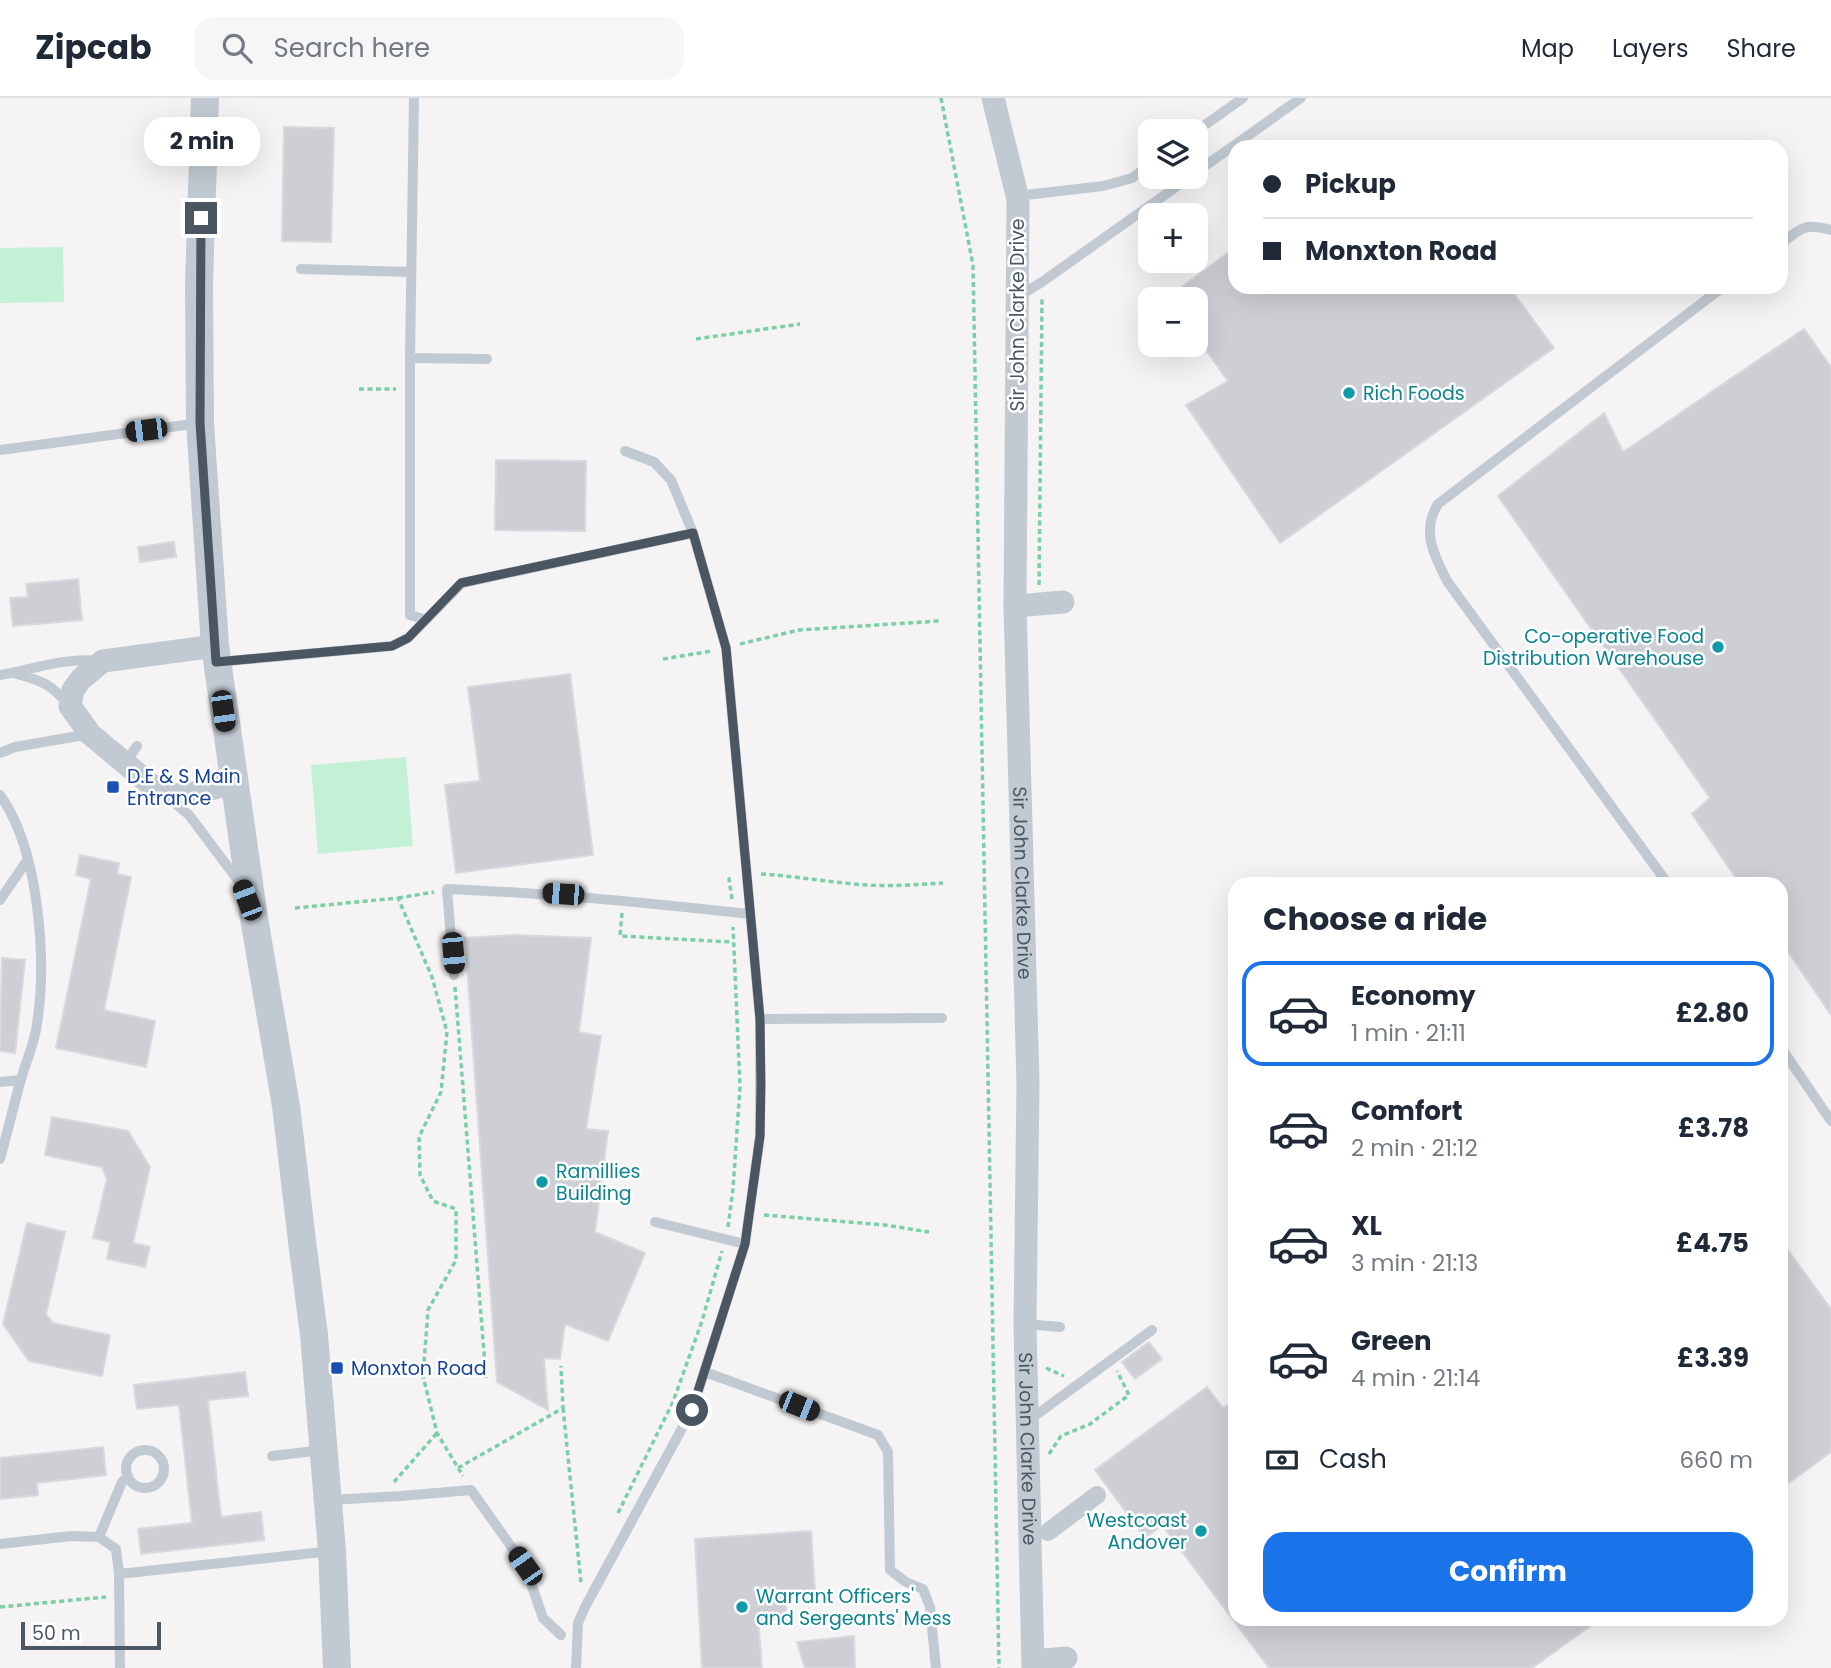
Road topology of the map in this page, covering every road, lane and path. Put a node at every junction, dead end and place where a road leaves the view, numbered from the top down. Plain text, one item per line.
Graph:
1 (205, 98) edge
2 (414, 98) edge
3 (941, 98) edge
4 (993, 98) edge
5 (1243, 98) edge
6 (1301, 98) edge
7 (1208, 123) edge
8 (1242, 140) edge
9 (1228, 150) edge
10 (1208, 164) edge
11 (1138, 173) edge
12 (1173, 189) edge
13 (1022, 197) junction
14 (1831, 230) edge
15 (1788, 238) edge
16 (301, 269) dead end
17 (411, 272) junction
18 (1714, 294) edge
19 (1016, 297) junction
20 (800, 324) dead end
21 (696, 339) dead end
22 (410, 358) junction
23 (486, 359) dead end
24 (410, 388) junction
25 (359, 389) dead end
26 (200, 423) junction
27 (0, 450) edge
28 (625, 451) dead end
29 (693, 533) junction
30 (1063, 602) dead end
31 (1015, 606) junction
32 (426, 620) junction
33 (939, 621) dead end
34 (726, 648) junction
35 (215, 654) junction
36 (663, 659) dead end
37 (103, 661) junction
38 (14, 673) junction
39 (0, 675) edge
40 (70, 706) junction
41 (90, 734) junction
42 (0, 752) edge
43 (234, 783) junction
44 (161, 793) junction
45 (0, 794) edge
46 (28, 859) junction
47 (746, 873) junction
48 (1663, 877) edge
49 (943, 883) dead end
50 (447, 889) junction
51 (398, 898) junction
52 (0, 900) edge
53 (295, 908) dead end
54 (610, 912) dead end
55 (734, 912) junction
56 (750, 914) junction
57 (254, 918) junction
58 (733, 942) junction
59 (454, 975) joint
60 (942, 1018) dead end
61 (760, 1019) junction
62 (1788, 1058) edge
63 (21, 1080) junction
64 (0, 1082) edge
65 (1831, 1121) edge
66 (0, 1159) edge
67 (751, 1214) junction
68 (655, 1222) dead end
69 (929, 1232) dead end
70 (725, 1240) junction
71 (745, 1244) junction
72 (1025, 1324) junction
73 (1060, 1327) dead end
74 (1152, 1330) dead end
75 (561, 1366) dead end
76 (705, 1372) junction
77 (486, 1378) dead end
78 (563, 1408) junction
79 (1028, 1421) junction
80 (437, 1433) junction
81 (323, 1450) junction
82 (272, 1456) dead end
83 (458, 1468) junction
84 (128, 1476) dead end
85 (471, 1490) junction
86 (1097, 1495) dead end
87 (382, 1497) junction
88 (327, 1500) junction
89 (612, 1523) dead end
90 (1048, 1532) dead end
91 (99, 1537) junction
92 (0, 1544) edge
93 (332, 1551) junction
94 (588, 1572) dead end
95 (119, 1574) junction
96 (120, 1596) junction
97 (0, 1607) edge
98 (561, 1635) dead end
99 (1066, 1658) dead end
100 (1033, 1664) edge
101 (121, 1668) edge
102 (337, 1668) edge
103 (576, 1668) edge
104 (936, 1668) edge
105 (999, 1668) edge

1 - 26 street
2 - 17 lane
3 - 105 path
4 - 13 street, Sir John Clarke Drive
5 - 7 lane
6 - 8 lane
9 - 10 lane
11 - 13 lane
12 - 19 lane
13 - 19 street, Sir John Clarke Drive
14 - 15 lane
16 - 17 lane
17 - 22 lane
18 - 48 lane
19 - 31 street, Sir John Clarke Drive
20 - 21 path
22 - 23 lane
22 - 24 lane
24 - 25 path
24 - 32 lane
26 - 27 lane
26 - 35 street
28 - 29 lane
29 - 32 lane
29 - 34 lane
30 - 31 street
31 - 72 street, Sir John Clarke Drive
32 - 35 lane
33 - 34 path
34 - 36 path
34 - 47 lane
35 - 37 street
35 - 43 street
37 - 38 lane
37 - 40 street
38 - 39 lane
38 - 40 lane
40 - 41 street
41 - 42 lane
41 - 44 street
43 - 44 street
43 - 57 street
44 - 57 lane
45 - 46 lane
46 - 52 lane
46 - 63 lane
47 - 49 path
47 - 55 path
47 - 56 lane
50 - 51 path
50 - 55 lane
50 - 59 lane
51 - 53 path
51 - 80 path
54 - 58 path
55 - 56 lane
55 - 58 path
56 - 61 lane
57 - 81 street
58 - 70 path
59 - 77 path
60 - 61 lane
61 - 67 lane
62 - 65 lane
63 - 64 lane
63 - 66 lane
67 - 69 path
67 - 71 lane
68 - 70 lane
70 - 71 lane
70 - 89 path
71 - 76 lane
72 - 73 lane
72 - 79 street, Sir John Clarke Drive
74 - 79 lane
75 - 78 path
76 - 103 lane
76 - 104 lane
78 - 83 path
78 - 94 path
79 - 100 street, Sir John Clarke Drive
80 - 83 path
80 - 87 path
81 - 82 lane
81 - 88 street
83 - 85 path
84 - 91 lane
85 - 87 lane
85 - 98 lane
86 - 90 street
87 - 88 lane
88 - 93 street
91 - 92 lane
91 - 95 lane
93 - 95 lane
93 - 102 street
95 - 96 lane
96 - 97 path
96 - 101 lane
99 - 100 street

